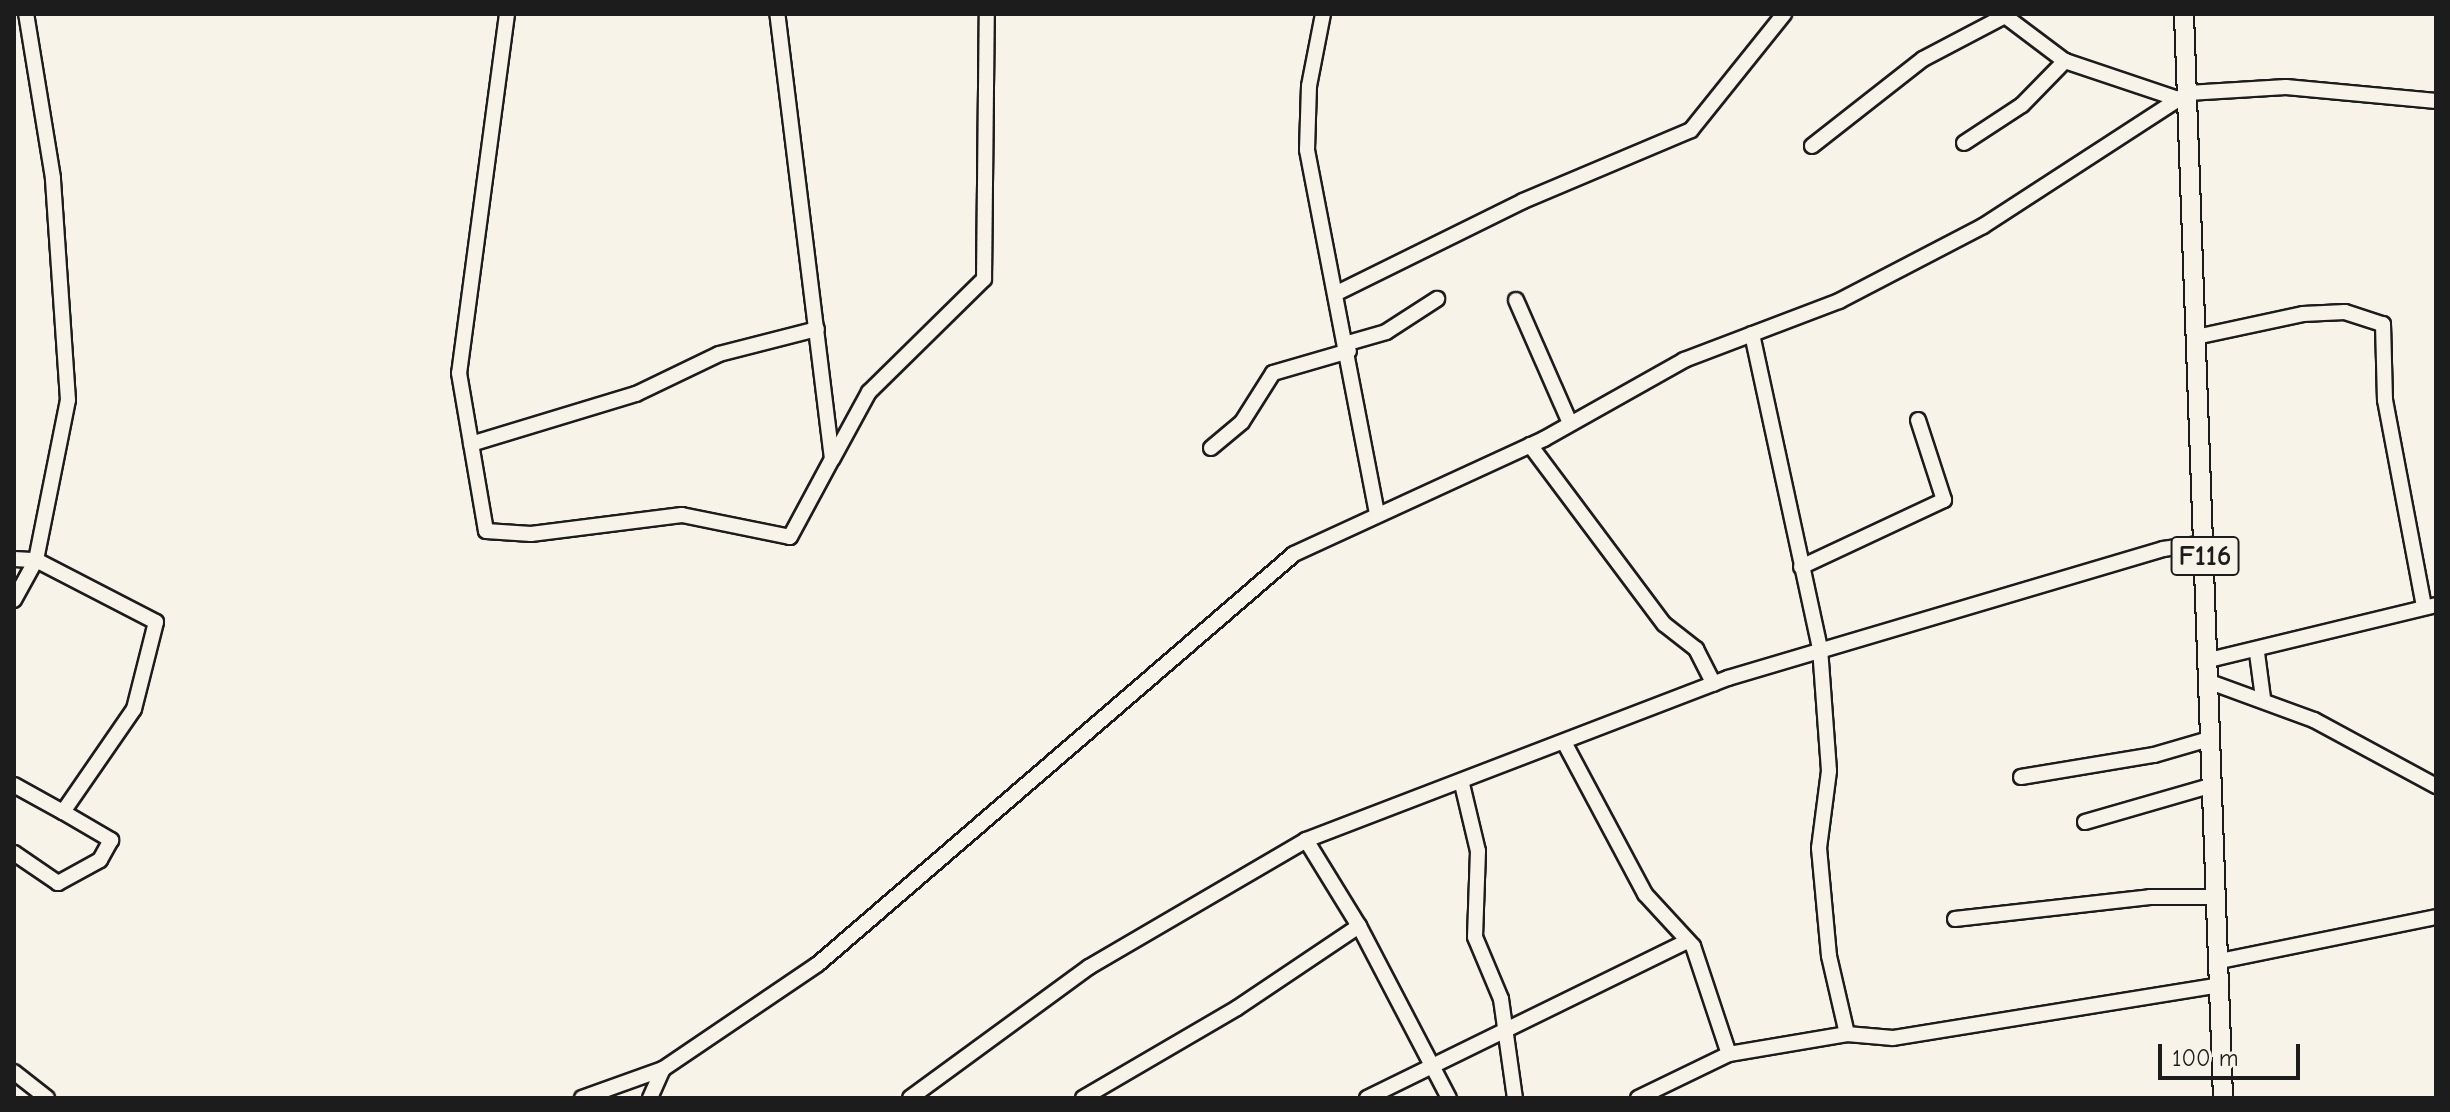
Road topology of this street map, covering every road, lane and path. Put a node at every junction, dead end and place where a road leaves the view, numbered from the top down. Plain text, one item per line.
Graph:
1 (26, 14) edge
2 (507, 14) edge
3 (777, 14) edge
4 (987, 14) edge
5 (1323, 14) edge
6 (1784, 14) edge
7 (2184, 14) edge
8 (2065, 61) junction
9 (2183, 96) junction
10 (2436, 101) edge
11 (1964, 143) dead end
12 (1812, 146) dead end
13 (1339, 292) junction
14 (1437, 299) dead end
15 (1516, 300) dead end
16 (817, 329) junction
17 (1752, 334) junction
18 (2196, 337) junction
19 (1349, 347) junction
20 (1918, 420) dead end
21 (1570, 423) junction
22 (471, 444) junction
23 (1530, 445) junction
24 (1211, 448) dead end
25 (832, 459) junction
26 (1377, 512) junction
27 (2204, 543) junction
28 (14, 559) edge
29 (36, 560) junction
30 (1801, 567) junction
31 (14, 600) edge
32 (2430, 606) edge
33 (1820, 648) junction
34 (2257, 653) junction
35 (2209, 660) junction
36 (2210, 682) junction
37 (1714, 684) junction
38 (2263, 698) junction
39 (2212, 738) junction
40 (1565, 744) junction
41 (2021, 777) dead end
42 (1462, 784) junction
43 (14, 785) edge
44 (2213, 785) junction
45 (2436, 786) edge
46 (63, 812) junction
47 (2085, 822) dead end
48 (1306, 840) junction
49 (14, 853) edge
50 (2218, 897) junction
51 (2436, 917) edge
52 (1955, 919) dead end
53 (1359, 926) junction
54 (1688, 941) junction
55 (2220, 961) junction
56 (2221, 985) junction
57 (1504, 1029) junction
58 (1847, 1034) junction
59 (1729, 1054) junction
60 (1433, 1065) junction
61 (663, 1069) junction
62 (14, 1072) edge
63 (47, 1098) edge
64 (582, 1098) edge
65 (650, 1098) edge
66 (910, 1098) edge
67 (1083, 1098) edge
68 (1367, 1098) edge
69 (1449, 1098) edge
70 (1515, 1098) edge
71 (1638, 1098) edge
72 (2223, 1098) edge

1 - 29 street
2 - 22 street
3 - 16 street
4 - 25 street
5 - 13 street
6 - 13 street
7 - 9 main road, F116
8 - 9 street
8 - 11 street
8 - 12 street
9 - 10 street
9 - 17 street
9 - 18 main road, F116
13 - 19 street
14 - 19 street
15 - 21 street
16 - 22 street
16 - 25 street
17 - 21 street
17 - 30 street
18 - 27 main road, F116
18 - 32 street
19 - 24 street
19 - 26 street
20 - 30 street
21 - 23 street
22 - 25 street
23 - 26 street
23 - 37 street
26 - 61 street
27 - 33 street
27 - 35 main road, F116
28 - 29 street
29 - 31 street
29 - 46 street
30 - 33 street
32 - 34 street
33 - 37 street
33 - 58 street
34 - 35 street
34 - 38 street
35 - 36 main road, F116
36 - 38 street
36 - 39 main road, F116
37 - 40 street
38 - 45 street
39 - 41 street
39 - 44 main road, F116
40 - 42 street
40 - 54 street
42 - 48 street
42 - 57 street
43 - 46 street
44 - 47 street
44 - 50 main road, F116
46 - 49 street
48 - 53 street
48 - 66 street
50 - 52 street
50 - 55 main road, F116
51 - 55 street
53 - 60 street
53 - 67 street
54 - 57 street
54 - 59 street
55 - 56 main road, F116
56 - 58 street
56 - 72 main road, F116
57 - 60 street
57 - 70 street
58 - 59 street
59 - 71 street
60 - 68 street
60 - 69 street
61 - 64 street
61 - 65 street
62 - 63 street

